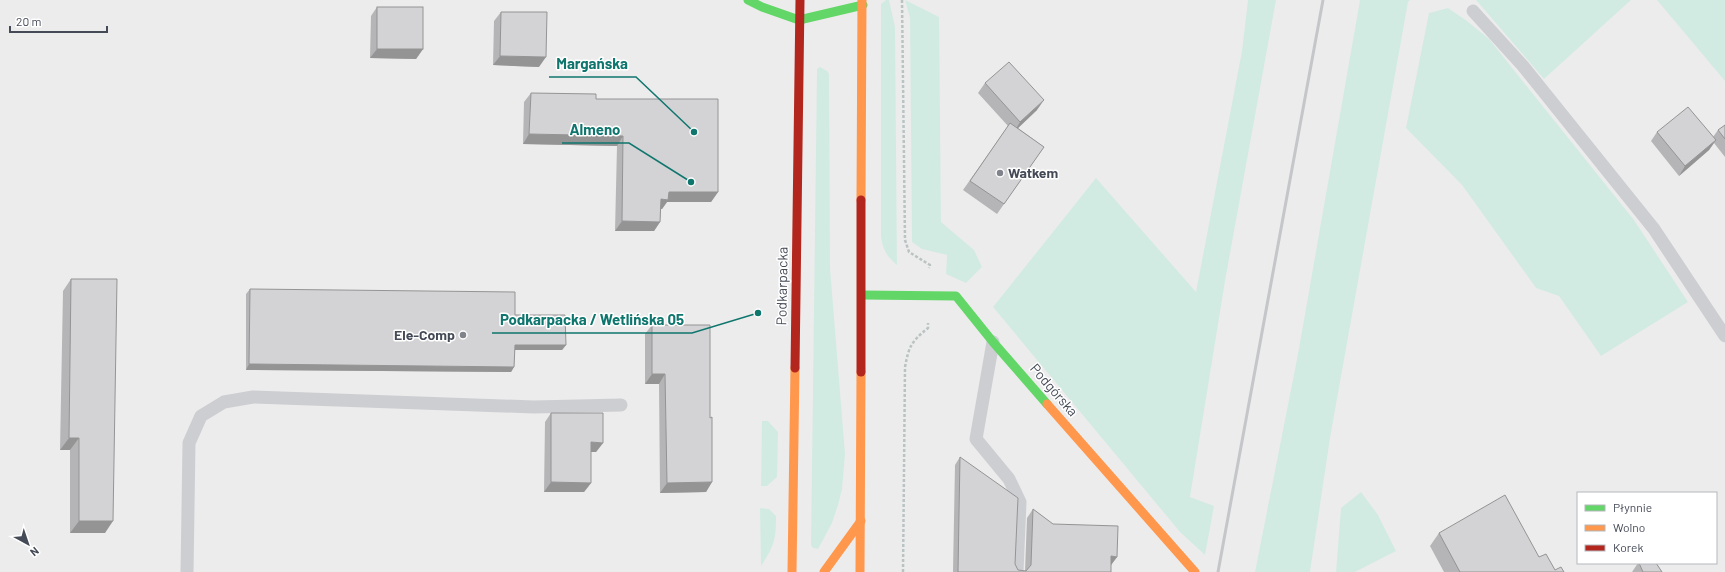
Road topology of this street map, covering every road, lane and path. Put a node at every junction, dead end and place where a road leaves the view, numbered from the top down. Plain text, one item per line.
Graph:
1 (748, 0) edge
2 (800, 0) edge
3 (863, 3) edge
4 (1473, 11) dead end
5 (799, 20) junction
6 (862, 296) junction
7 (1725, 336) edge
8 (993, 342) junction
9 (621, 405) dead end
10 (861, 521) junction
11 (188, 572) edge
12 (792, 572) edge
13 (824, 572) edge
14 (860, 572) edge
15 (1017, 572) edge
16 (1195, 572) edge

1 - 5 main road
2 - 5 main road, Podkarpacka
3 - 5 main road
3 - 6 main road
4 - 7 lane
5 - 12 main road, Podkarpacka
6 - 8 main road, Podgórska
6 - 10 main road
8 - 15 lane
8 - 16 main road, Podgórska
9 - 11 lane
10 - 13 main road
10 - 14 main road

